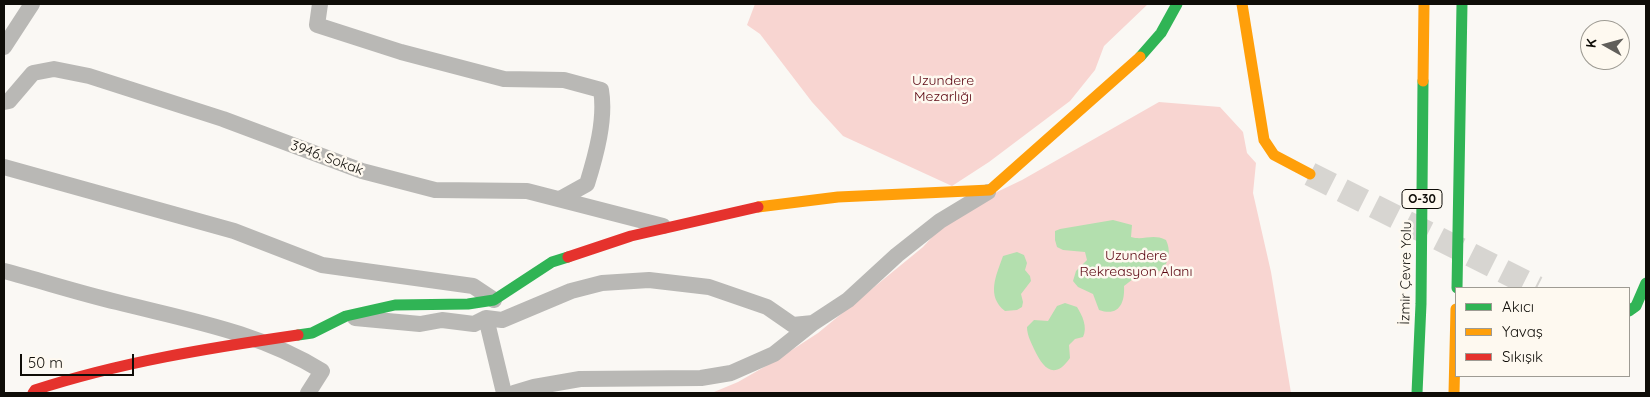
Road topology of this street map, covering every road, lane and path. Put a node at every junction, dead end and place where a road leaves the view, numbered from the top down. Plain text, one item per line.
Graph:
1 (32, 4) edge
2 (320, 4) edge
3 (1177, 4) edge
4 (1242, 4) edge
5 (1424, 4) edge
6 (1462, 4) edge
7 (4, 47) edge
8 (4, 102) edge
9 (4, 167) edge
10 (1310, 174) tunnel mouth
11 (990, 190) junction
12 (560, 199) junction
13 (667, 227) junction
14 (4, 270) edge
15 (1646, 283) edge
16 (1457, 287) edge
17 (494, 300) junction
18 (1630, 310) edge
19 (346, 316) junction
20 (486, 318) junction
21 (813, 323) junction
22 (260, 340) junction
23 (1455, 351) edge
24 (33, 393) edge
25 (308, 393) edge
26 (504, 393) edge
27 (514, 393) edge
28 (1417, 393) edge
29 (1454, 393) edge

1 - 7 street
2 - 12 street
3 - 11 main road
4 - 10 main road
5 - 28 main road, İzmir Çevre Yolu / O-30
6 - 16 main road, O-30
8 - 12 street, 3946. Sokak
9 - 17 street
11 - 13 main road
11 - 21 street
12 - 13 street, 3946. Sokak
13 - 17 main road
14 - 22 street
15 - 18 main road
17 - 19 main road
19 - 20 street
19 - 22 main road
20 - 21 street
20 - 26 street
21 - 27 street
22 - 24 main road
22 - 25 street
23 - 29 main road

